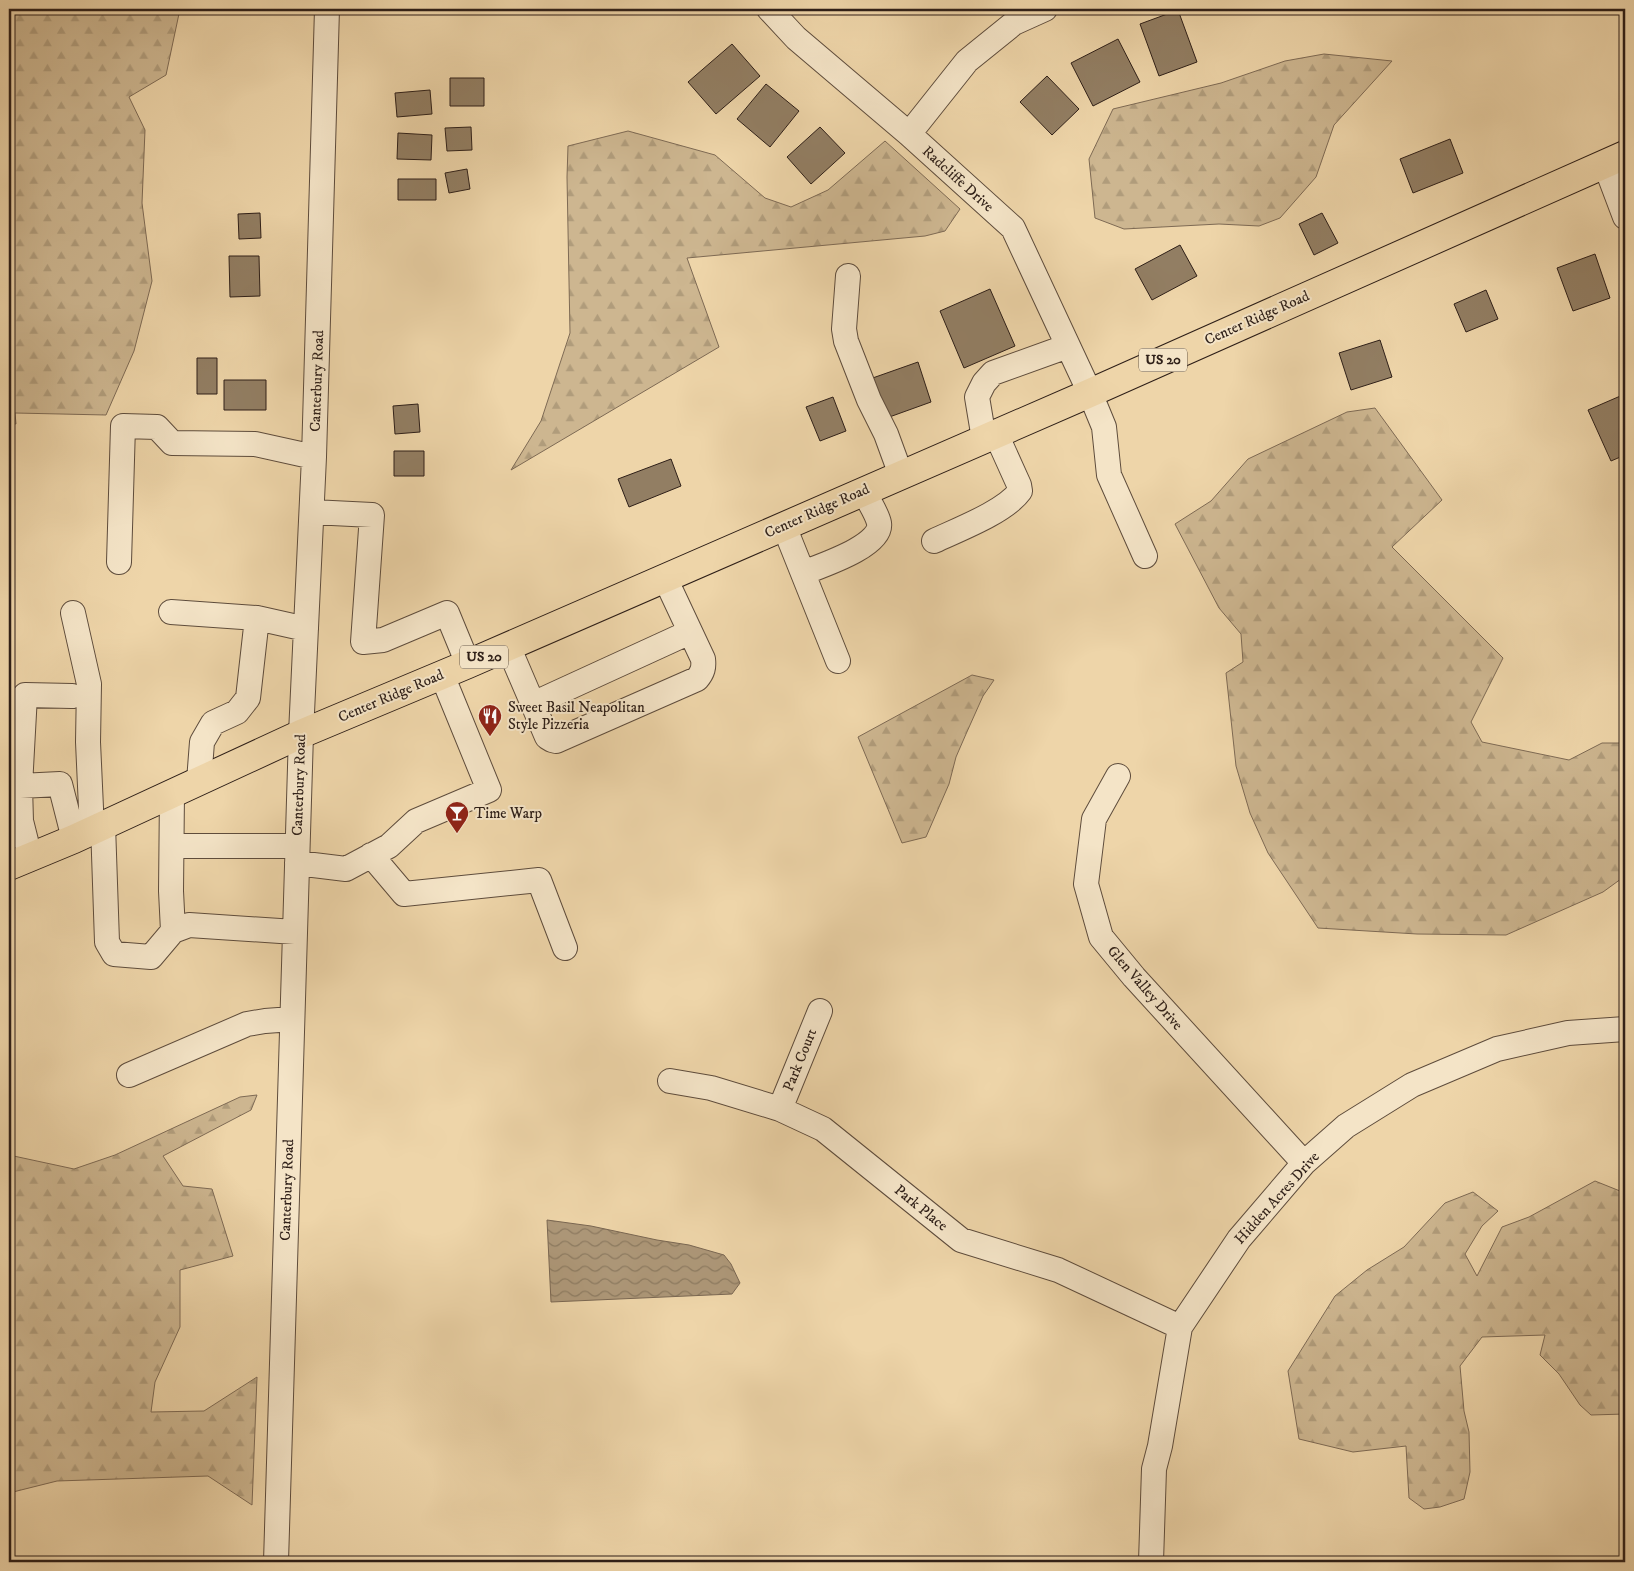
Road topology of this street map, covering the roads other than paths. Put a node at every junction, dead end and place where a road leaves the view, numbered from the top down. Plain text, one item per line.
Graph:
1 (327, 9) edge
2 (769, 9) edge
3 (1045, 9) edge
4 (909, 134) junction
5 (1615, 159) edge
6 (1625, 216) edge
7 (848, 276) dead end
8 (1068, 346) junction
9 (1090, 392) junction
10 (990, 436) junction
11 (314, 457) junction
12 (902, 475) junction
13 (864, 491) junction
14 (312, 512) junction
15 (784, 526) junction
16 (934, 542) dead end
17 (1145, 556) dead end
18 (119, 562) dead end
19 (803, 573) junction
20 (665, 578) junction
21 (73, 612) dead end
22 (171, 612) dead end
23 (257, 618) junction
24 (306, 629) junction
25 (690, 632) junction
26 (508, 646) junction
27 (838, 662) dead end
28 (468, 664) junction
29 (442, 675) junction
30 (72, 696) dead end
31 (533, 704) junction
32 (301, 734) junction
33 (1118, 776) dead end
34 (199, 781) junction
35 (20, 786) junction
36 (172, 794) junction
37 (90, 831) junction
38 (172, 846) junction
39 (297, 854) junction
40 (371, 856) junction
41 (19, 862) edge
42 (173, 932) junction
43 (295, 932) junction
44 (565, 948) dead end
45 (820, 1011) dead end
46 (292, 1019) junction
47 (1625, 1030) edge
48 (129, 1075) dead end
49 (670, 1081) dead end
50 (780, 1109) junction
51 (1304, 1163) junction
52 (1180, 1327) junction
53 (276, 1562) edge
54 (1151, 1562) edge

1 - 11 street, Canterbury Road
2 - 4 street, Radcliffe Drive
3 - 4 street
4 - 8 street, Radcliffe Drive
5 - 6 street
5 - 9 main road, Center Ridge Road / US 20
7 - 12 street
8 - 9 street, Radcliffe Drive
8 - 10 street
9 - 10 main road, Center Ridge Road / US 20
9 - 17 street, Radcliffe Drive
10 - 12 main road, Center Ridge Road / US 20
10 - 16 street
11 - 14 street, Canterbury Road
11 - 18 street
12 - 13 main road, Center Ridge Road / US 20
13 - 15 main road, Center Ridge Road / US 20
13 - 19 street
14 - 24 street, Canterbury Road
14 - 28 street
15 - 19 street
15 - 20 main road, Center Ridge Road / US 20
19 - 27 street
20 - 25 street
20 - 26 main road, Center Ridge Road / US 20
21 - 37 street
22 - 23 street
23 - 24 street
23 - 34 street
24 - 32 street, Canterbury Road
25 - 31 street
25 - 31 street
26 - 28 main road, Center Ridge Road / US 20
26 - 31 street
28 - 29 main road, Center Ridge Road / US 20
29 - 32 main road, Center Ridge Road / US 20
29 - 40 street
30 - 35 street
32 - 34 main road, Center Ridge Road / US 20
32 - 39 street, Canterbury Road
33 - 51 street, Glen Valley Drive
34 - 36 main road, Center Ridge Road / US 20
35 - 37 street
35 - 41 street
36 - 37 main road, Center Ridge Road / US 20
36 - 38 street
37 - 41 main road, Center Ridge Road / US 20
37 - 42 street
38 - 39 street
38 - 42 street
39 - 40 street
39 - 43 street, Canterbury Road
40 - 44 street
42 - 43 street
43 - 46 street, Canterbury Road
45 - 50 street, Park Court
46 - 48 street
46 - 53 street, Canterbury Road
47 - 51 street, Hidden Acres Drive
49 - 50 street, Park Place
50 - 52 street, Park Place
51 - 52 street, Hidden Acres Drive
52 - 54 street, Hidden Acres Drive

